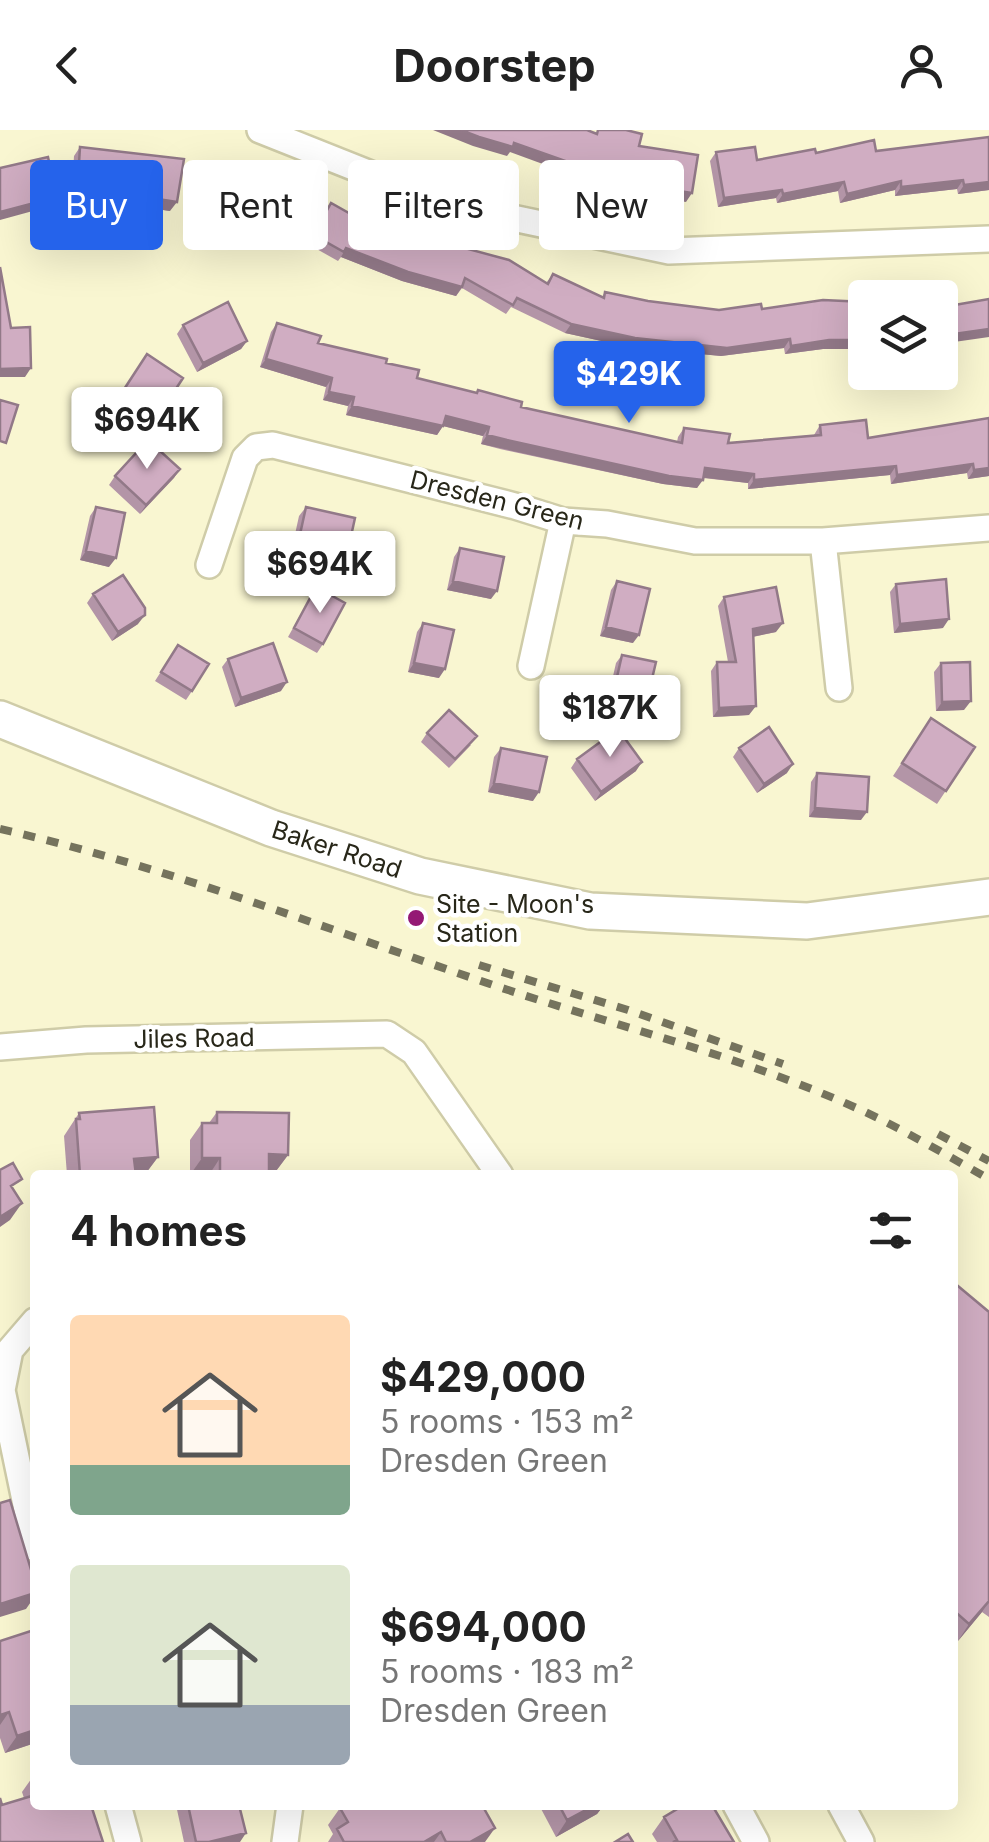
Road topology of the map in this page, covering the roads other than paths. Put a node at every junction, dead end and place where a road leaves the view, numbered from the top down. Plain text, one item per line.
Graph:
1 (260, 130) edge
2 (989, 239) edge
3 (563, 521) junction
4 (989, 528) edge
5 (823, 541) junction
6 (209, 565) dead end
7 (531, 666) dead end
8 (839, 688) dead end
9 (0, 719) edge
10 (989, 896) edge
11 (0, 1048) edge
12 (497, 1170) edge
13 (30, 1328) edge
14 (30, 1524) edge
15 (119, 1810) edge
16 (289, 1810) edge
17 (739, 1810) edge
18 (844, 1810) edge
19 (128, 1842) edge
20 (285, 1842) edge
21 (756, 1842) edge
22 (861, 1842) edge

1 - 2 street
3 - 5 street, Dresden Green
3 - 6 street, Dresden Green
3 - 7 street
4 - 5 street, Dresden Green
5 - 8 street
9 - 10 main road, Baker Road
11 - 12 street, Jiles Road
13 - 14 street
15 - 19 street
16 - 20 street
17 - 21 street
18 - 22 street

